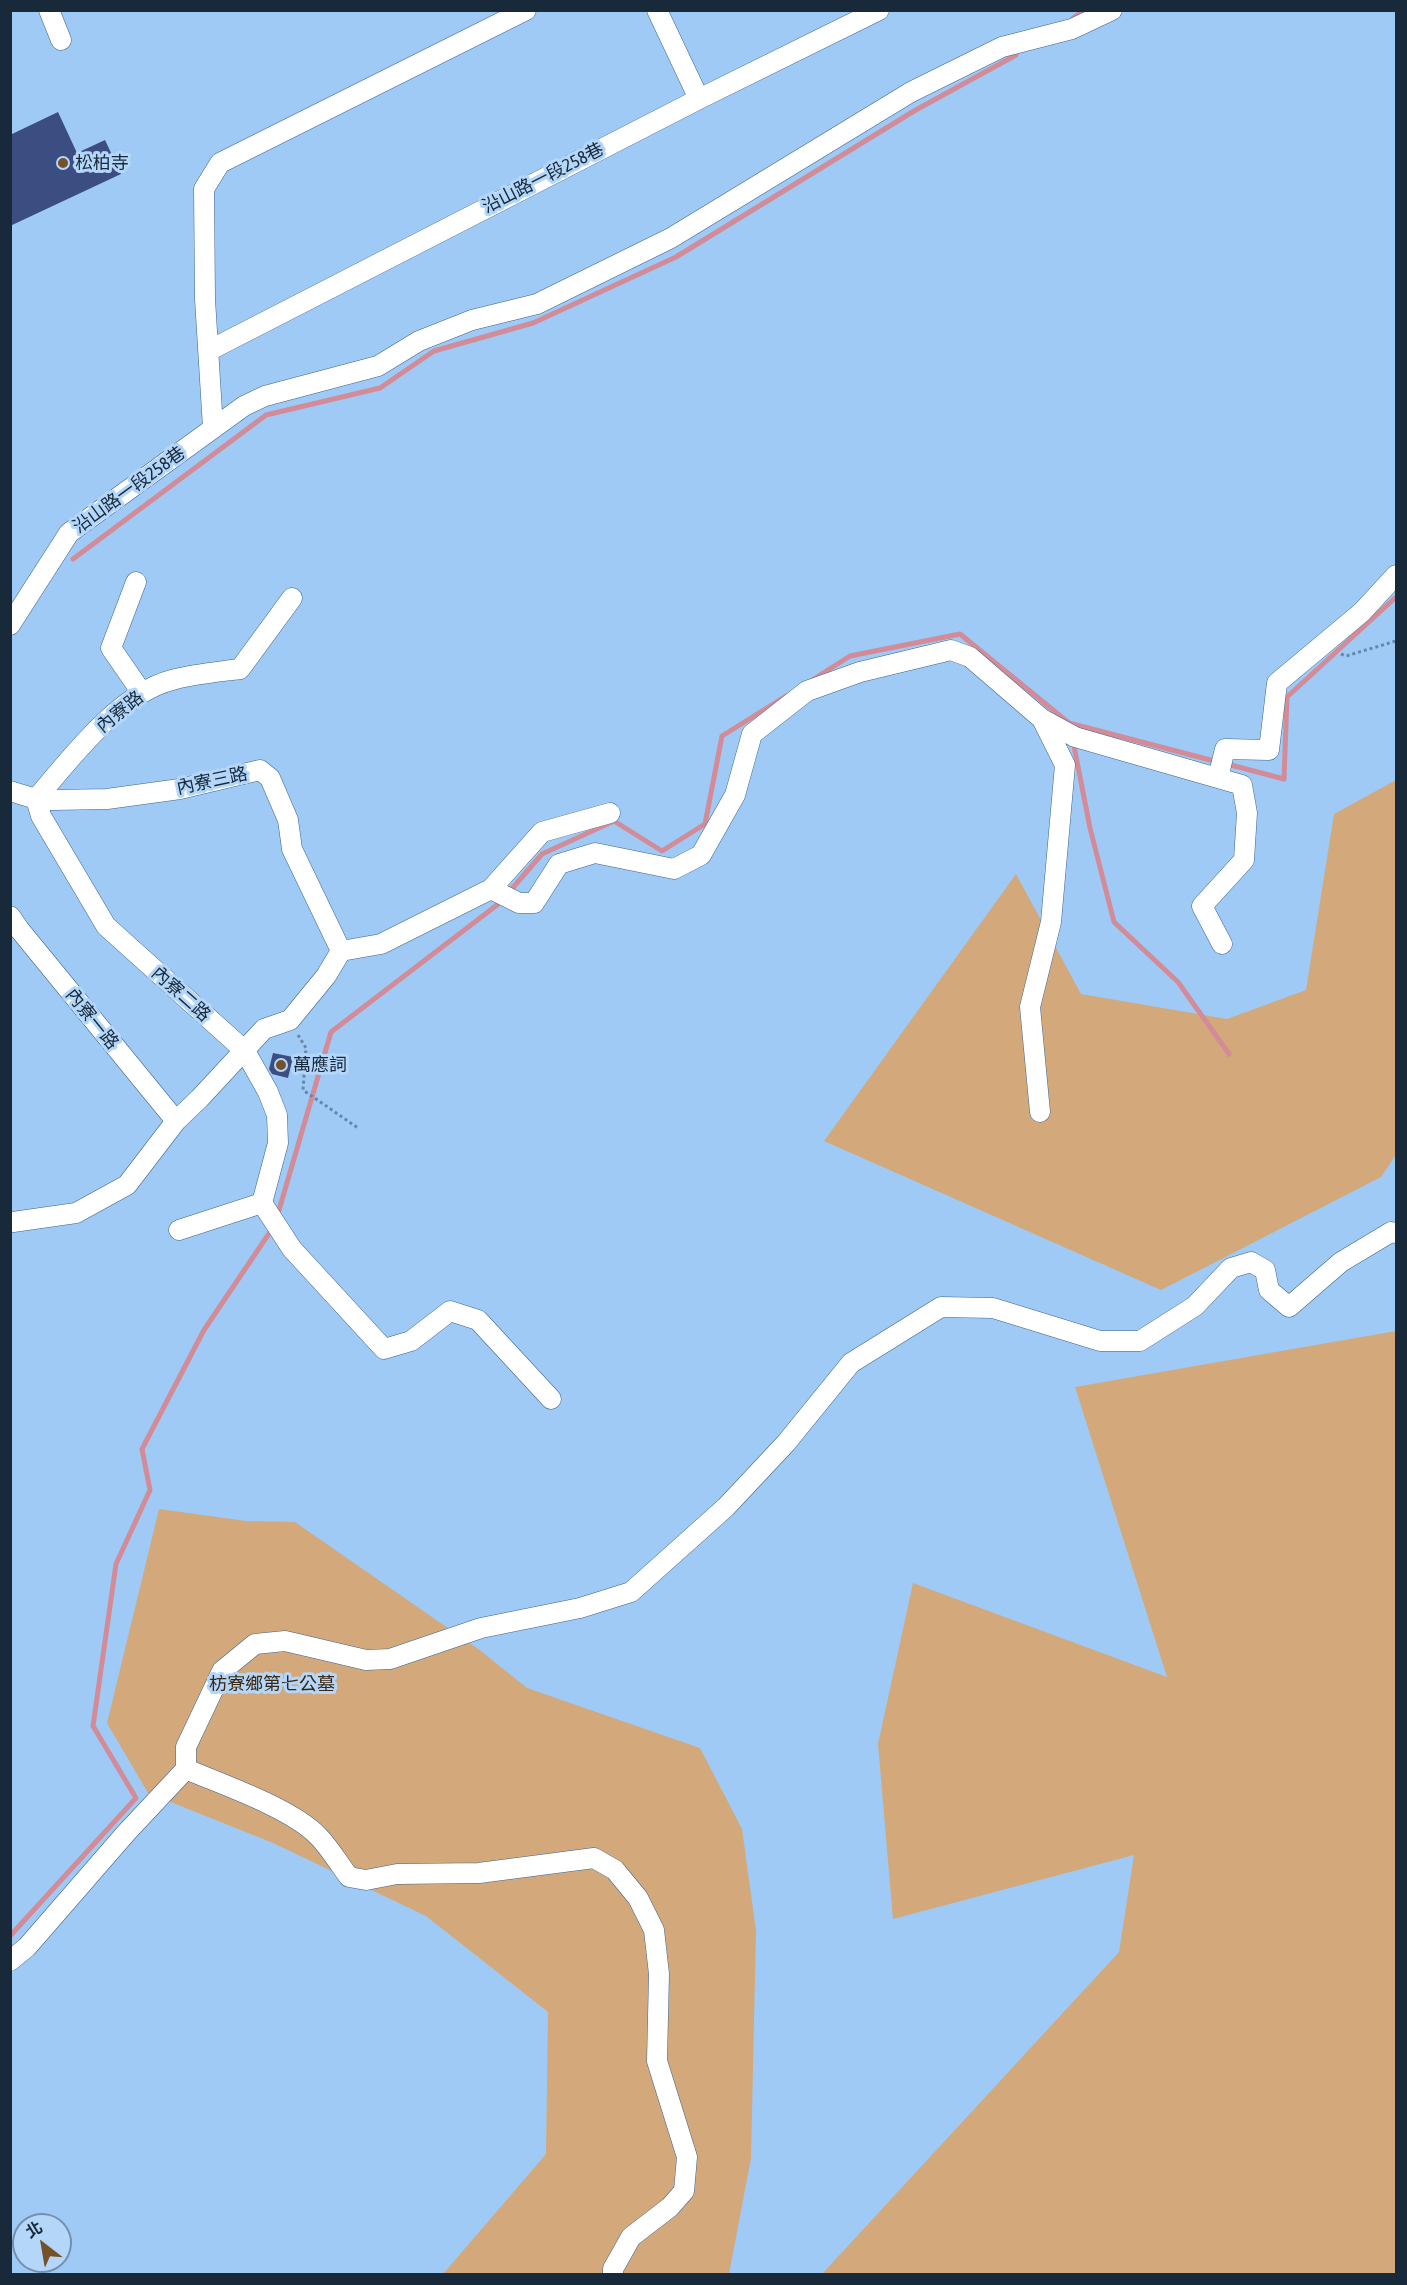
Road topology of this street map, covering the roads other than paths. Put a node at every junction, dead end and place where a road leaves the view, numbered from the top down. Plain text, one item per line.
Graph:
1 (49, 10) edge
2 (526, 10) edge
3 (657, 10) edge
4 (879, 10) edge
5 (1112, 10) edge
6 (61, 40) dead end
7 (699, 99) junction
8 (210, 350) junction
9 (213, 428) junction
10 (1396, 575) edge
11 (136, 582) dead end
12 (292, 598) dead end
13 (10, 625) edge
14 (142, 693) junction
15 (1058, 728) junction
16 (1219, 773) junction
17 (10, 791) edge
18 (36, 799) junction
19 (610, 813) dead end
20 (492, 890) junction
21 (10, 916) edge
22 (1221, 944) dead end
23 (341, 951) junction
24 (245, 1051) junction
25 (1040, 1112) dead end
26 (176, 1120) junction
27 (264, 1206) junction
28 (13, 1222) dead end
29 (179, 1230) dead end
30 (1396, 1233) edge
31 (551, 1399) dead end
32 (186, 1769) junction
33 (10, 1961) edge
34 (613, 2274) edge

1 - 6 street
2 - 8 street
3 - 7 street
4 - 7 street, 沿山路一段258巷
5 - 9 street, 沿山路一段258巷
7 - 8 street, 沿山路一段258巷
8 - 9 street
9 - 13 street, 沿山路一段258巷
10 - 16 street
11 - 14 street
12 - 14 street, 內寮路
14 - 18 street, 內寮路
15 - 16 street
15 - 20 street
15 - 25 street
16 - 22 street
17 - 18 street
18 - 23 street, 內寮三路
18 - 24 street, 內寮二路
19 - 20 street
20 - 23 street
21 - 26 street, 內寮一路
23 - 24 street
24 - 26 street
24 - 27 street, 內寮二路
26 - 28 street
27 - 29 street
27 - 31 street
30 - 32 street
32 - 33 street
32 - 34 street

